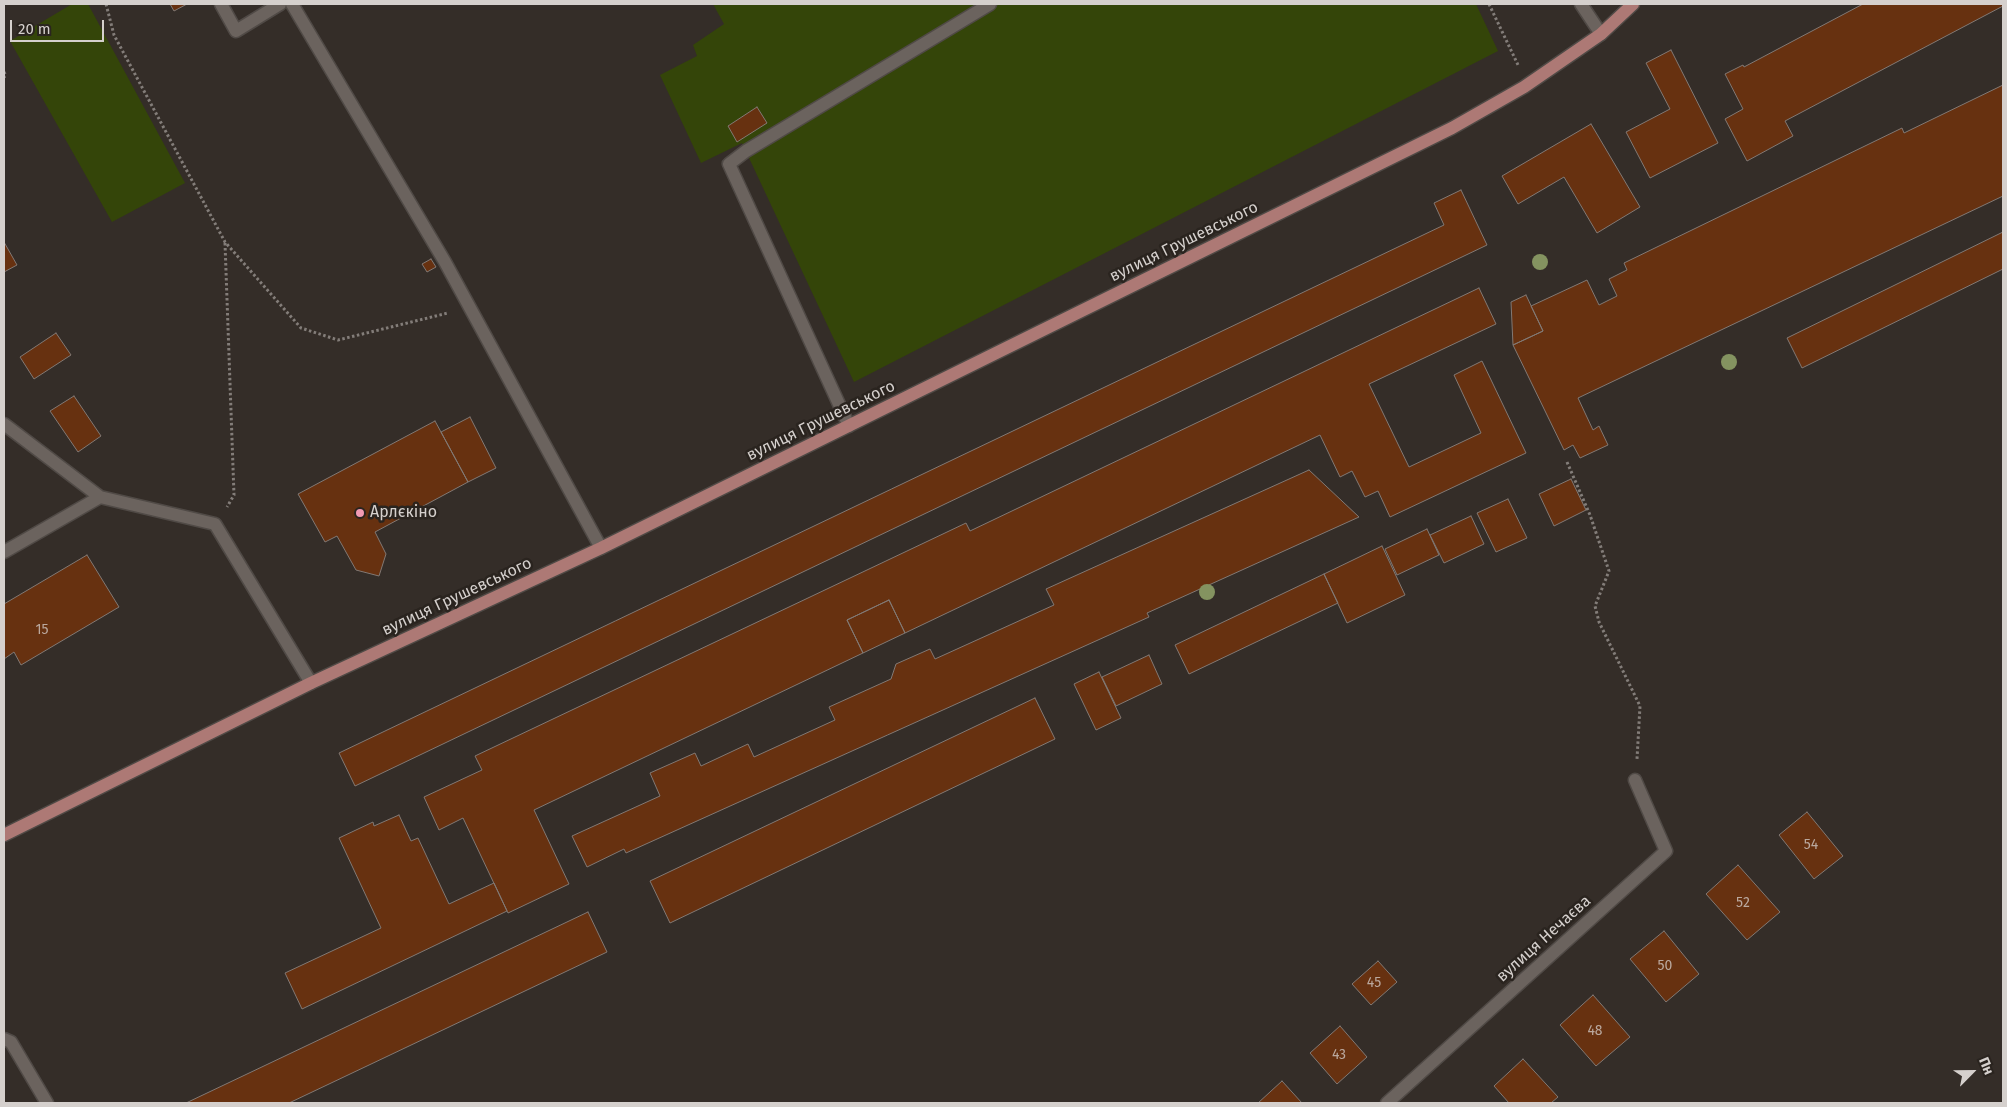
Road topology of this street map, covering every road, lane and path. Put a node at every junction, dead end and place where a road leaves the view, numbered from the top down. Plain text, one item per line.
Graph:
1 (106, 4) edge
2 (221, 4) edge
3 (280, 4) edge
4 (292, 4) edge
5 (990, 4) edge
6 (1489, 4) edge
7 (1581, 4) edge
8 (1633, 4) edge
9 (1601, 34) junction
10 (4, 72) edge
11 (4, 77) edge
12 (1524, 87) junction
13 (224, 242) junction
14 (470, 307) junction
15 (4, 424) edge
16 (849, 426) junction
17 (1566, 462) dead end
18 (100, 497) junction
19 (215, 524) junction
20 (601, 548) junction
21 (4, 552) edge
22 (311, 683) junction
23 (1635, 780) joint
24 (4, 835) edge
25 (4, 1039) edge
26 (47, 1103) edge
27 (1387, 1103) edge

1 - 13 path
2 - 3 street
4 - 14 street
5 - 16 street
6 - 12 path
7 - 9 street
8 - 9 main road, вулиця Грушевського
9 - 12 main road, вулиця Грушевського
10 - 11 path
12 - 16 main road, вулиця Грушевського
13 - 14 path
13 - 19 path
14 - 20 street
15 - 18 street
16 - 20 main road, вулиця Грушевського
17 - 23 path
18 - 19 street
18 - 21 street
19 - 22 street
20 - 22 main road, вулиця Грушевського
22 - 24 main road, вулиця Грушевського
23 - 27 street, вулиця Нечаєва
25 - 26 street

